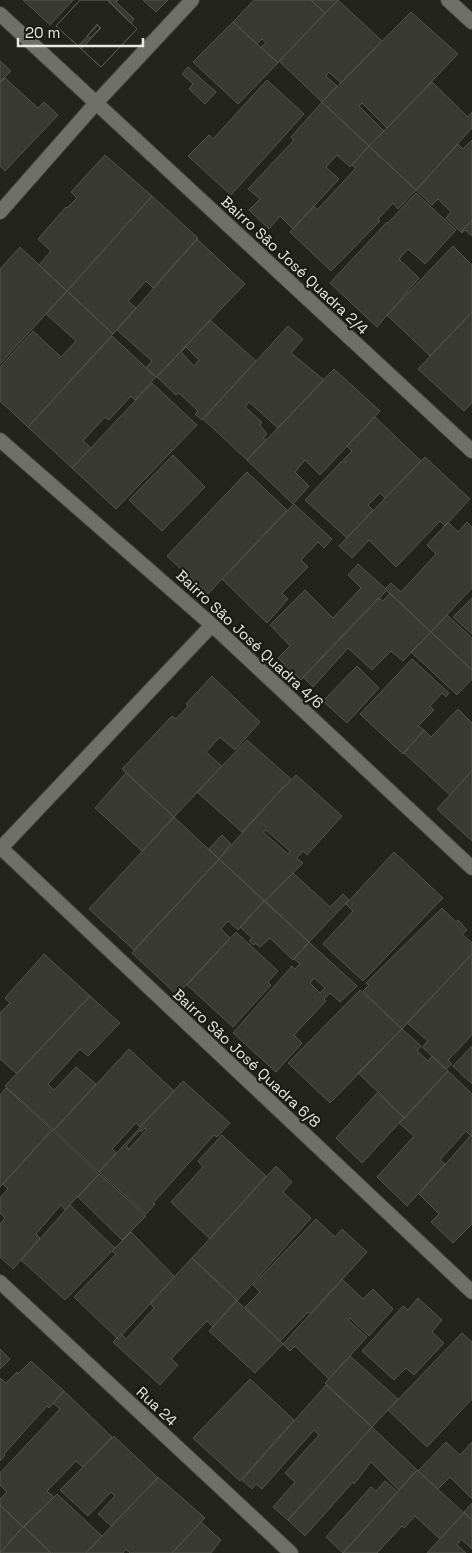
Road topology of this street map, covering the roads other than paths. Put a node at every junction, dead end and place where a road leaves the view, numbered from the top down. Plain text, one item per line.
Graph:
1 (192, 0) edge
2 (448, 0) edge
3 (0, 14) edge
4 (472, 22) edge
5 (96, 103) junction
6 (0, 212) edge
7 (0, 440) edge
8 (472, 451) edge
9 (212, 624) junction
10 (1, 848) edge
11 (472, 868) edge
12 (0, 1282) edge
13 (472, 1292) edge
14 (291, 1553) edge

1 - 5 street
2 - 4 street
3 - 5 street, Bairro São José Quadra 2/4
5 - 6 street
5 - 8 street, Bairro São José Quadra 2/4
7 - 9 street, Bairro São José Quadra 4/6
9 - 10 street
9 - 11 street, Bairro São José Quadra 4/6
10 - 13 street, Bairro São José Quadra 6/8
12 - 14 street, Rua 24

